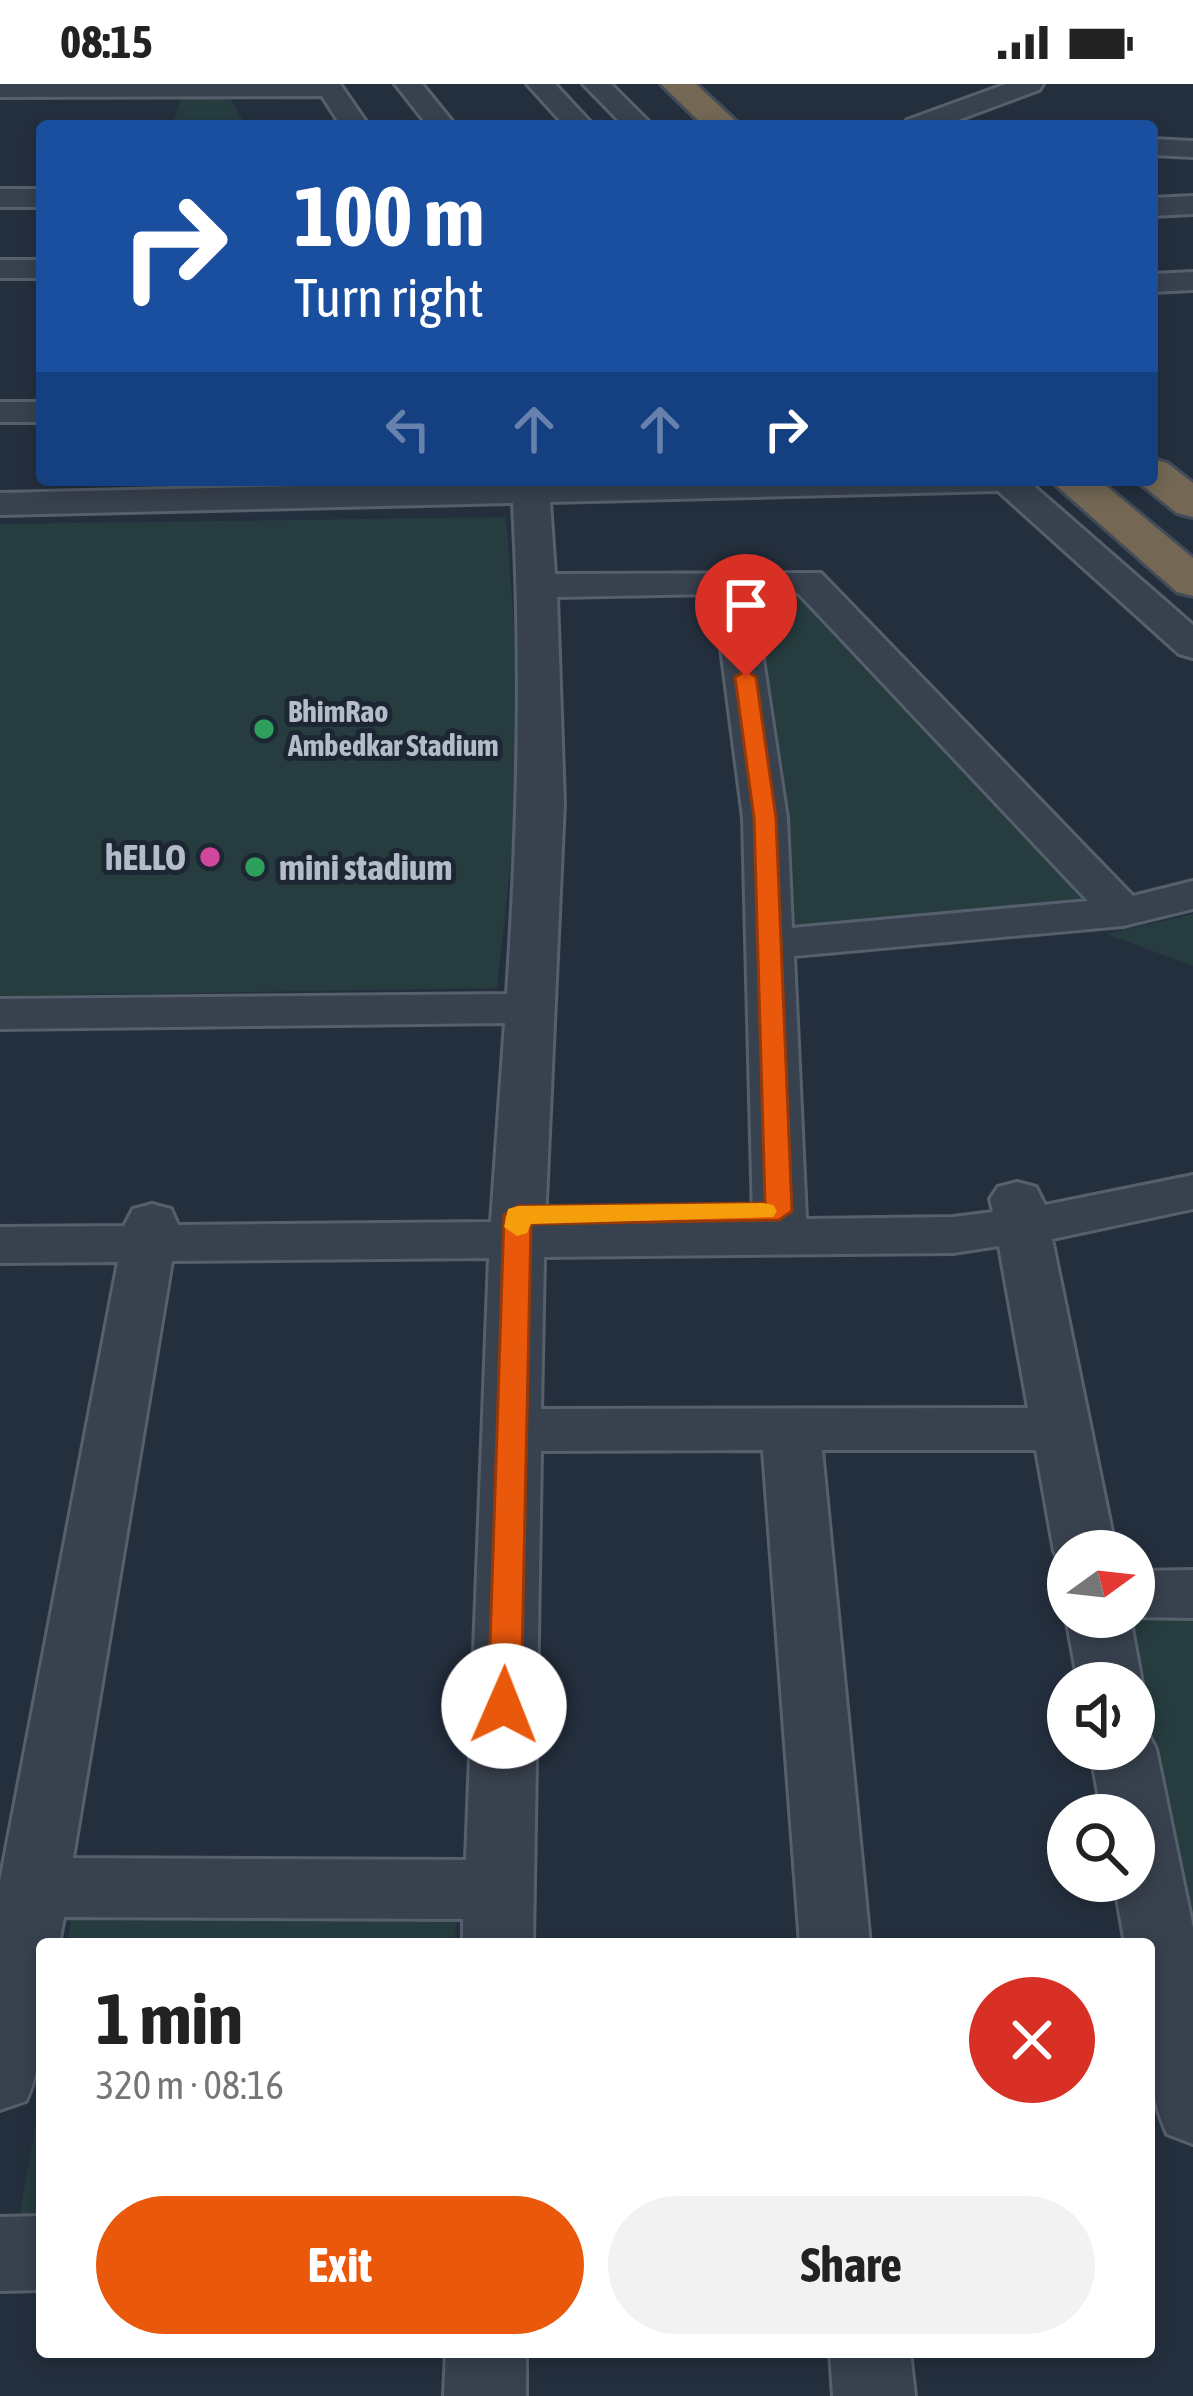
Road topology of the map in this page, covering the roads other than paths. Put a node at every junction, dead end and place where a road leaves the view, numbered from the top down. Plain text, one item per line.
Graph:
1 (408, 84) edge
2 (541, 84) edge
3 (596, 84) edge
4 (639, 84) edge
5 (677, 84) edge
6 (710, 84) edge
7 (1030, 84) edge
8 (80, 86) edge
9 (0, 89) edge
10 (65, 120) edge
11 (351, 120) edge
12 (437, 120) edge
13 (574, 120) edge
14 (633, 120) edge
15 (678, 120) edge
16 (717, 120) edge
17 (750, 120) edge
18 (933, 120) edge
19 (1158, 146) edge
20 (1193, 149) edge
21 (0, 198) edge
22 (36, 198) edge
23 (1193, 205) edge
24 (1158, 207) edge
25 (36, 268) edge
26 (0, 269) edge
27 (1193, 281) edge
28 (1158, 283) edge
29 (0, 412) edge
30 (36, 412) edge
31 (36, 486) edge
32 (151, 486) edge
33 (390, 486) edge
34 (787, 486) edge
35 (1013, 486) edge
36 (1079, 486) edge
37 (1138, 486) edge
38 (0, 489) edge
39 (345, 490) edge
40 (531, 493) junction
41 (0, 504) edge
42 (1175, 504) edge
43 (1193, 582) edge
44 (732, 583) junction
45 (537, 586) junction
46 (1193, 646) edge
47 (1193, 895) edge
48 (1123, 912) junction
49 (770, 944) junction
50 (530, 1008) junction
51 (0, 1014) edge
52 (1193, 1167) edge
53 (1193, 1192) edge
54 (1020, 1212) junction
55 (0, 1223) edge
56 (779, 1224) junction
57 (517, 1227) junction
58 (151, 1232) junction
59 (0, 1245) edge
60 (791, 1429) junction
61 (1062, 1429) junction
62 (512, 1430) junction
63 (1081, 1530) edge
64 (1193, 1594) edge
65 (1155, 1595) edge
66 (1127, 1770) edge
67 (34, 1888) junction
68 (498, 1917) edge
69 (834, 1938) edge
70 (0, 2077) edge
71 (1193, 2110) edge
72 (0, 2254) edge
73 (36, 2254) edge
74 (486, 2358) edge
75 (871, 2358) edge
76 (485, 2396) edge
77 (874, 2396) edge

1 - 12 street
2 - 13 street
3 - 14 street
4 - 15 highway
5 - 16 highway
6 - 17 highway
7 - 18 street
8 - 9 street
8 - 10 street
8 - 11 street
19 - 20 street
21 - 22 street
23 - 24 street
25 - 26 street
27 - 28 street
29 - 30 street
31 - 38 street
32 - 39 street
33 - 39 street
34 - 40 street
35 - 46 street
36 - 43 highway
37 - 42 highway
39 - 40 street
39 - 41 street
40 - 45 street
44 - 45 street
44 - 48 street
44 - 49 street
45 - 50 street
47 - 48 street
48 - 49 street
49 - 56 street
50 - 51 street
50 - 57 street
52 - 54 street
53 - 54 street
54 - 56 street
54 - 61 street
55 - 58 street
56 - 57 street
57 - 58 street
57 - 62 street
58 - 59 street
58 - 67 street
60 - 61 street
60 - 62 street
60 - 69 street
61 - 63 street
62 - 68 street
64 - 65 street
66 - 71 street
67 - 68 street
67 - 70 street
72 - 73 street
74 - 76 street
75 - 77 street

